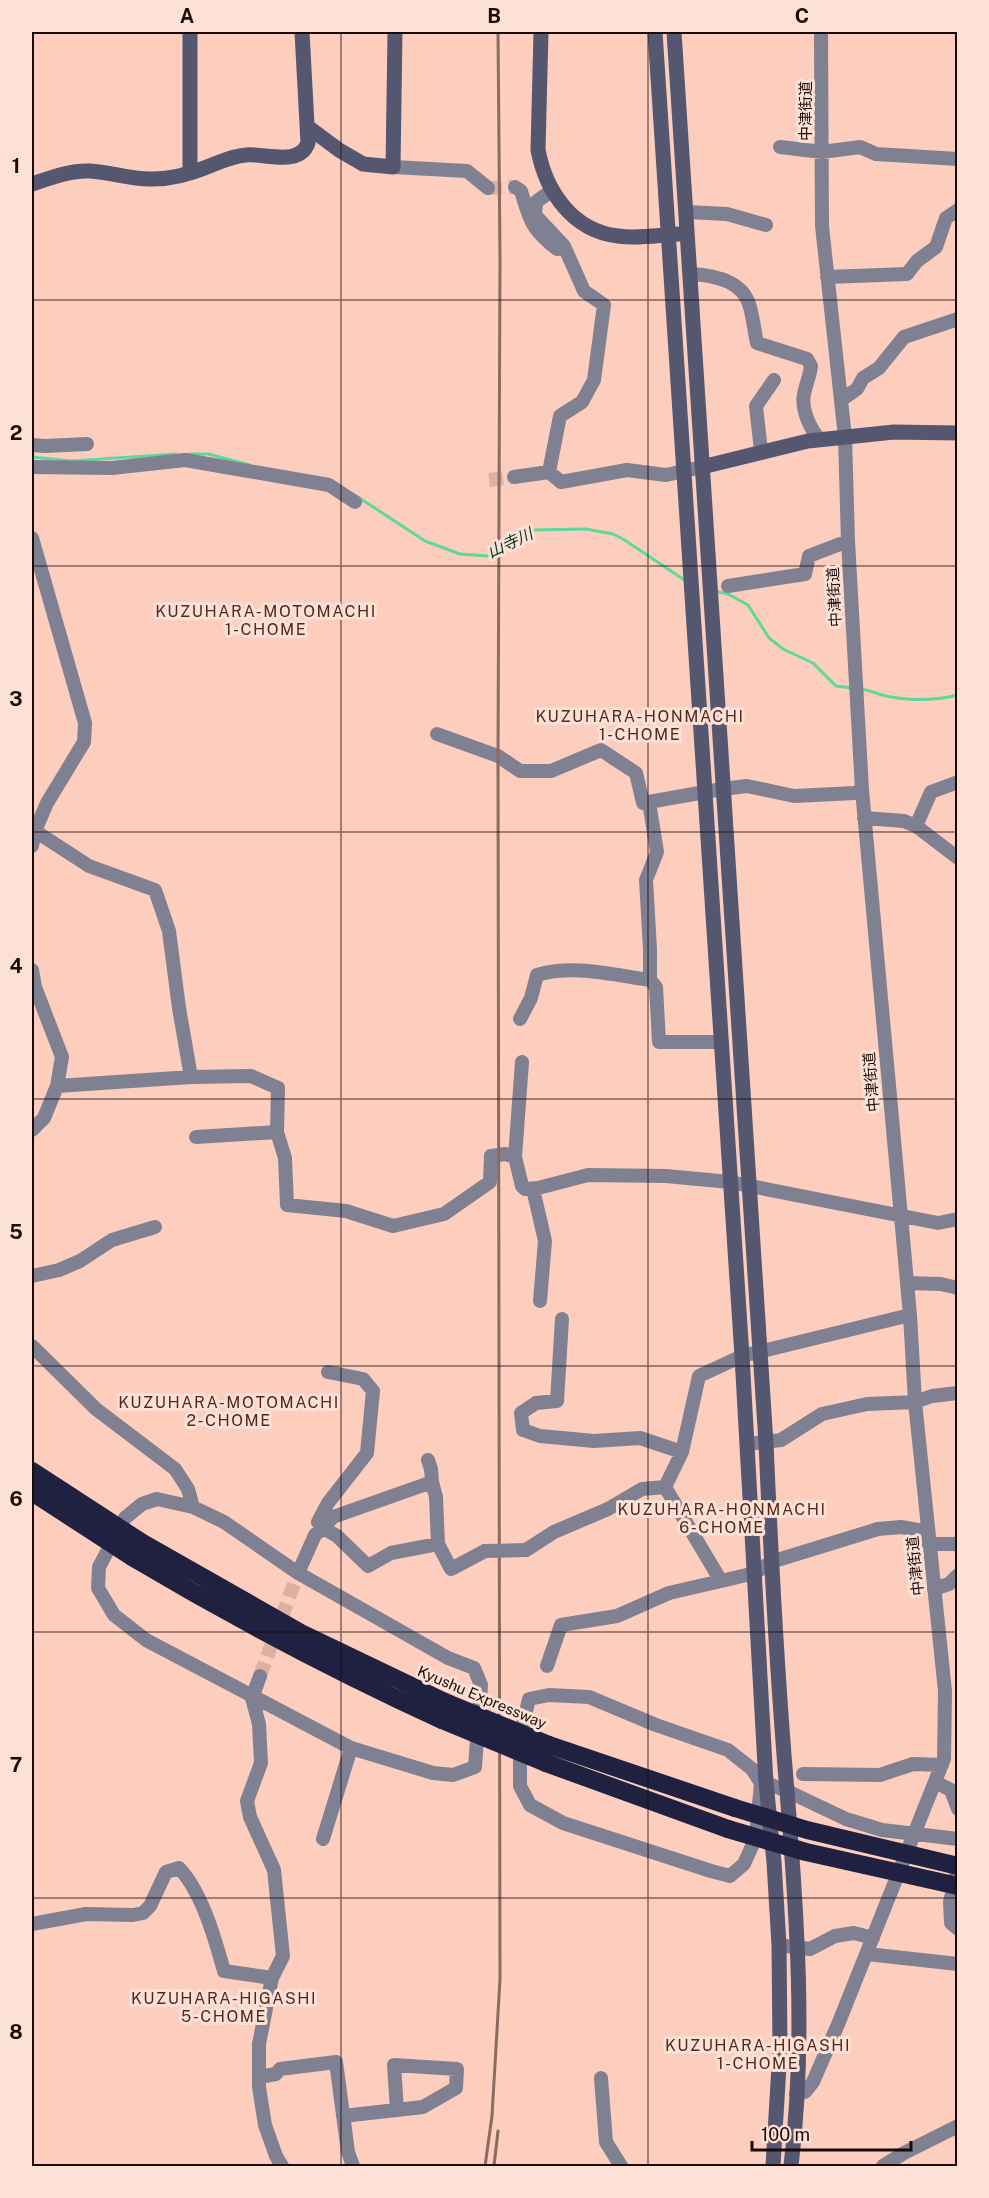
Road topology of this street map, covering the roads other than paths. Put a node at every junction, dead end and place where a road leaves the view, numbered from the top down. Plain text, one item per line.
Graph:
1 (190, 32) edge
2 (302, 32) edge
3 (395, 32) edge
4 (541, 32) edge
5 (655, 32) edge
6 (674, 32) edge
7 (822, 32) edge
8 (308, 127) junction
9 (780, 147) dead end
10 (822, 152) junction
11 (957, 159) edge
12 (393, 167) junction
13 (190, 173) junction
14 (32, 184) edge
15 (515, 187) dead end
16 (488, 188) tunnel mouth
17 (551, 191) junction
18 (957, 210) edge
19 (687, 212) junction
20 (766, 225) dead end
21 (688, 233) junction
22 (669, 235) junction
23 (564, 246) junction
24 (690, 274) junction
25 (827, 277) junction
26 (957, 319) edge
27 (774, 380) dead end
28 (841, 400) junction
29 (957, 433) edge
30 (845, 437) junction
31 (820, 440) junction
32 (32, 444) edge
33 (87, 444) dead end
34 (761, 451) junction
35 (32, 467) edge
36 (702, 467) junction
37 (684, 471) junction
38 (549, 472) junction
39 (514, 477) tunnel mouth
40 (355, 502) dead end
41 (32, 538) edge
42 (848, 541) junction
43 (728, 586) dead end
44 (437, 734) dead end
45 (957, 782) edge
46 (722, 789) junction
47 (862, 790) junction
48 (704, 792) junction
49 (649, 802) junction
50 (864, 818) junction
51 (916, 826) junction
52 (35, 831) junction
53 (32, 846) edge
54 (957, 858) edge
55 (32, 970) edge
56 (650, 980) junction
57 (519, 1019) dead end
58 (720, 1042) junction
59 (522, 1062) dead end
60 (191, 1077) junction
61 (57, 1086) junction
62 (32, 1130) edge
63 (277, 1132) junction
64 (196, 1137) dead end
65 (515, 1157) junction
66 (730, 1182) junction
67 (749, 1186) junction
68 (532, 1189) junction
69 (900, 1215) junction
70 (957, 1219) edge
71 (155, 1227) dead end
72 (32, 1276) edge
73 (907, 1283) junction
74 (957, 1288) edge
75 (540, 1301) dead end
76 (910, 1315) junction
77 (562, 1319) dead end
78 (32, 1346) edge
79 (759, 1352) junction
80 (742, 1356) junction
81 (328, 1372) dead end
82 (957, 1393) edge
83 (915, 1402) junction
84 (766, 1443) junction
85 (747, 1444) junction
86 (681, 1452) junction
87 (428, 1460) dead end
88 (32, 1471) edge
89 (432, 1482) junction
90 (665, 1487) junction
91 (32, 1492) edge
92 (193, 1507) junction
93 (323, 1528) junction
94 (438, 1544) junction
95 (929, 1544) junction
96 (957, 1544) edge
97 (136, 1550) junction
98 (771, 1562) junction
99 (298, 1573) junction
100 (755, 1573) junction
101 (957, 1575) edge
102 (721, 1581) junction
103 (934, 1589) junction
104 (547, 1666) dead end
105 (260, 1677) tunnel mouth
106 (951, 1691) edge
107 (252, 1698) junction
108 (351, 1749) junction
109 (548, 1754) junction
110 (942, 1765) junction
111 (803, 1774) dead end
112 (935, 1782) junction
113 (764, 1783) junction
114 (787, 1791) junction
115 (957, 1809) edge
116 (915, 1833) junction
117 (323, 1839) dead end
118 (957, 1839) edge
119 (957, 1867) edge
120 (957, 1886) edge
121 (32, 1924) edge
122 (957, 1929) edge
123 (873, 1938) junction
124 (779, 1945) junction
125 (798, 1948) junction
126 (867, 1954) junction
127 (957, 1964) edge
128 (272, 1978) junction
129 (259, 2077) junction
130 (601, 2078) dead end
131 (796, 2094) junction
132 (397, 2110) junction
133 (343, 2116) junction
134 (957, 2126) edge
135 (282, 2166) edge
136 (353, 2166) edge
137 (621, 2166) edge
138 (773, 2166) edge
139 (791, 2166) edge
140 (883, 2166) edge

1 - 13 street
2 - 8 street
3 - 12 street
4 - 17 street
5 - 22 street
6 - 19 street
7 - 10 street, 中津街道
8 - 12 street
8 - 13 street
9 - 10 street
10 - 11 street
10 - 25 street, 中津街道
12 - 16 street
13 - 14 street
15 - 23 street
17 - 22 street
17 - 23 street
18 - 25 street
19 - 20 street
19 - 21 street
21 - 22 street
21 - 24 street
22 - 37 street
23 - 38 street
24 - 31 street
24 - 36 street
25 - 28 street, 中津街道
26 - 28 street
27 - 34 street
28 - 30 street, 中津街道
29 - 30 street
30 - 31 street
30 - 42 street, 中津街道
31 - 34 street
32 - 33 street
34 - 36 street
35 - 40 street
36 - 37 street
36 - 46 street
37 - 38 street
37 - 48 street
38 - 39 street
41 - 52 street
42 - 43 street
42 - 47 street, 中津街道
44 - 49 street
45 - 51 street
46 - 47 street
46 - 48 street
46 - 67 street
47 - 50 street, 中津街道
48 - 49 street
48 - 58 street
49 - 56 street
50 - 51 street
50 - 69 street, 中津街道
51 - 54 street
52 - 53 street
52 - 60 street
55 - 61 street
56 - 57 street
56 - 58 street
58 - 66 street
59 - 65 street
60 - 61 street
60 - 63 street
61 - 62 street
63 - 64 street
63 - 65 street
65 - 68 street
66 - 67 street
66 - 68 street
66 - 80 street
67 - 69 street
67 - 79 street
68 - 75 street
69 - 70 street
69 - 73 street, 中津街道
71 - 72 street
73 - 74 street
73 - 76 street, 中津街道
76 - 79 street
76 - 83 street, 中津街道
77 - 86 street
78 - 92 street
79 - 80 street
79 - 84 street
80 - 85 street
80 - 86 street
81 - 93 street
82 - 83 street
83 - 84 street
83 - 95 street, 中津街道
84 - 85 street
84 - 98 street
85 - 100 street
86 - 90 street
87 - 89 street
88 - 97 highway, Kyushu Expressway, bridge
89 - 93 street
89 - 94 street
90 - 94 street, bridge
90 - 102 street
91 - 97 highway, Kyushu Expressway, bridge
92 - 99 street
92 - 107 street
93 - 94 street
93 - 99 street
95 - 96 street
95 - 98 street
95 - 103 street, 中津街道
97 - 109 highway, Kyushu Expressway, bridge
97 - 109 highway, Kyushu Expressway, bridge
98 - 100 street
98 - 114 street
99 - 108 street
100 - 102 street
100 - 113 street
101 - 103 street
102 - 104 street
103 - 106 street, 中津街道
105 - 107 street
106 - 110 street, 中津街道
107 - 108 street
107 - 128 street
108 - 117 street
109 - 119 highway, Kyushu Expressway, bridge
109 - 120 highway, Kyushu Expressway, bridge
110 - 111 street
110 - 112 street, 中津街道
112 - 115 street
112 - 116 street, 中津街道
113 - 113 street
113 - 114 street
113 - 124 street
114 - 116 street
114 - 125 street
116 - 118 street
116 - 123 street, 中津街道
119 - 122 street
121 - 128 street
123 - 125 street
123 - 126 street, 中津街道
124 - 125 street
124 - 138 street
125 - 131 street
126 - 127 street
126 - 131 street, 中津街道
128 - 129 street
129 - 133 street
129 - 135 street
130 - 137 street
131 - 139 street
132 - 132 street
132 - 133 street
133 - 136 street
134 - 140 street

